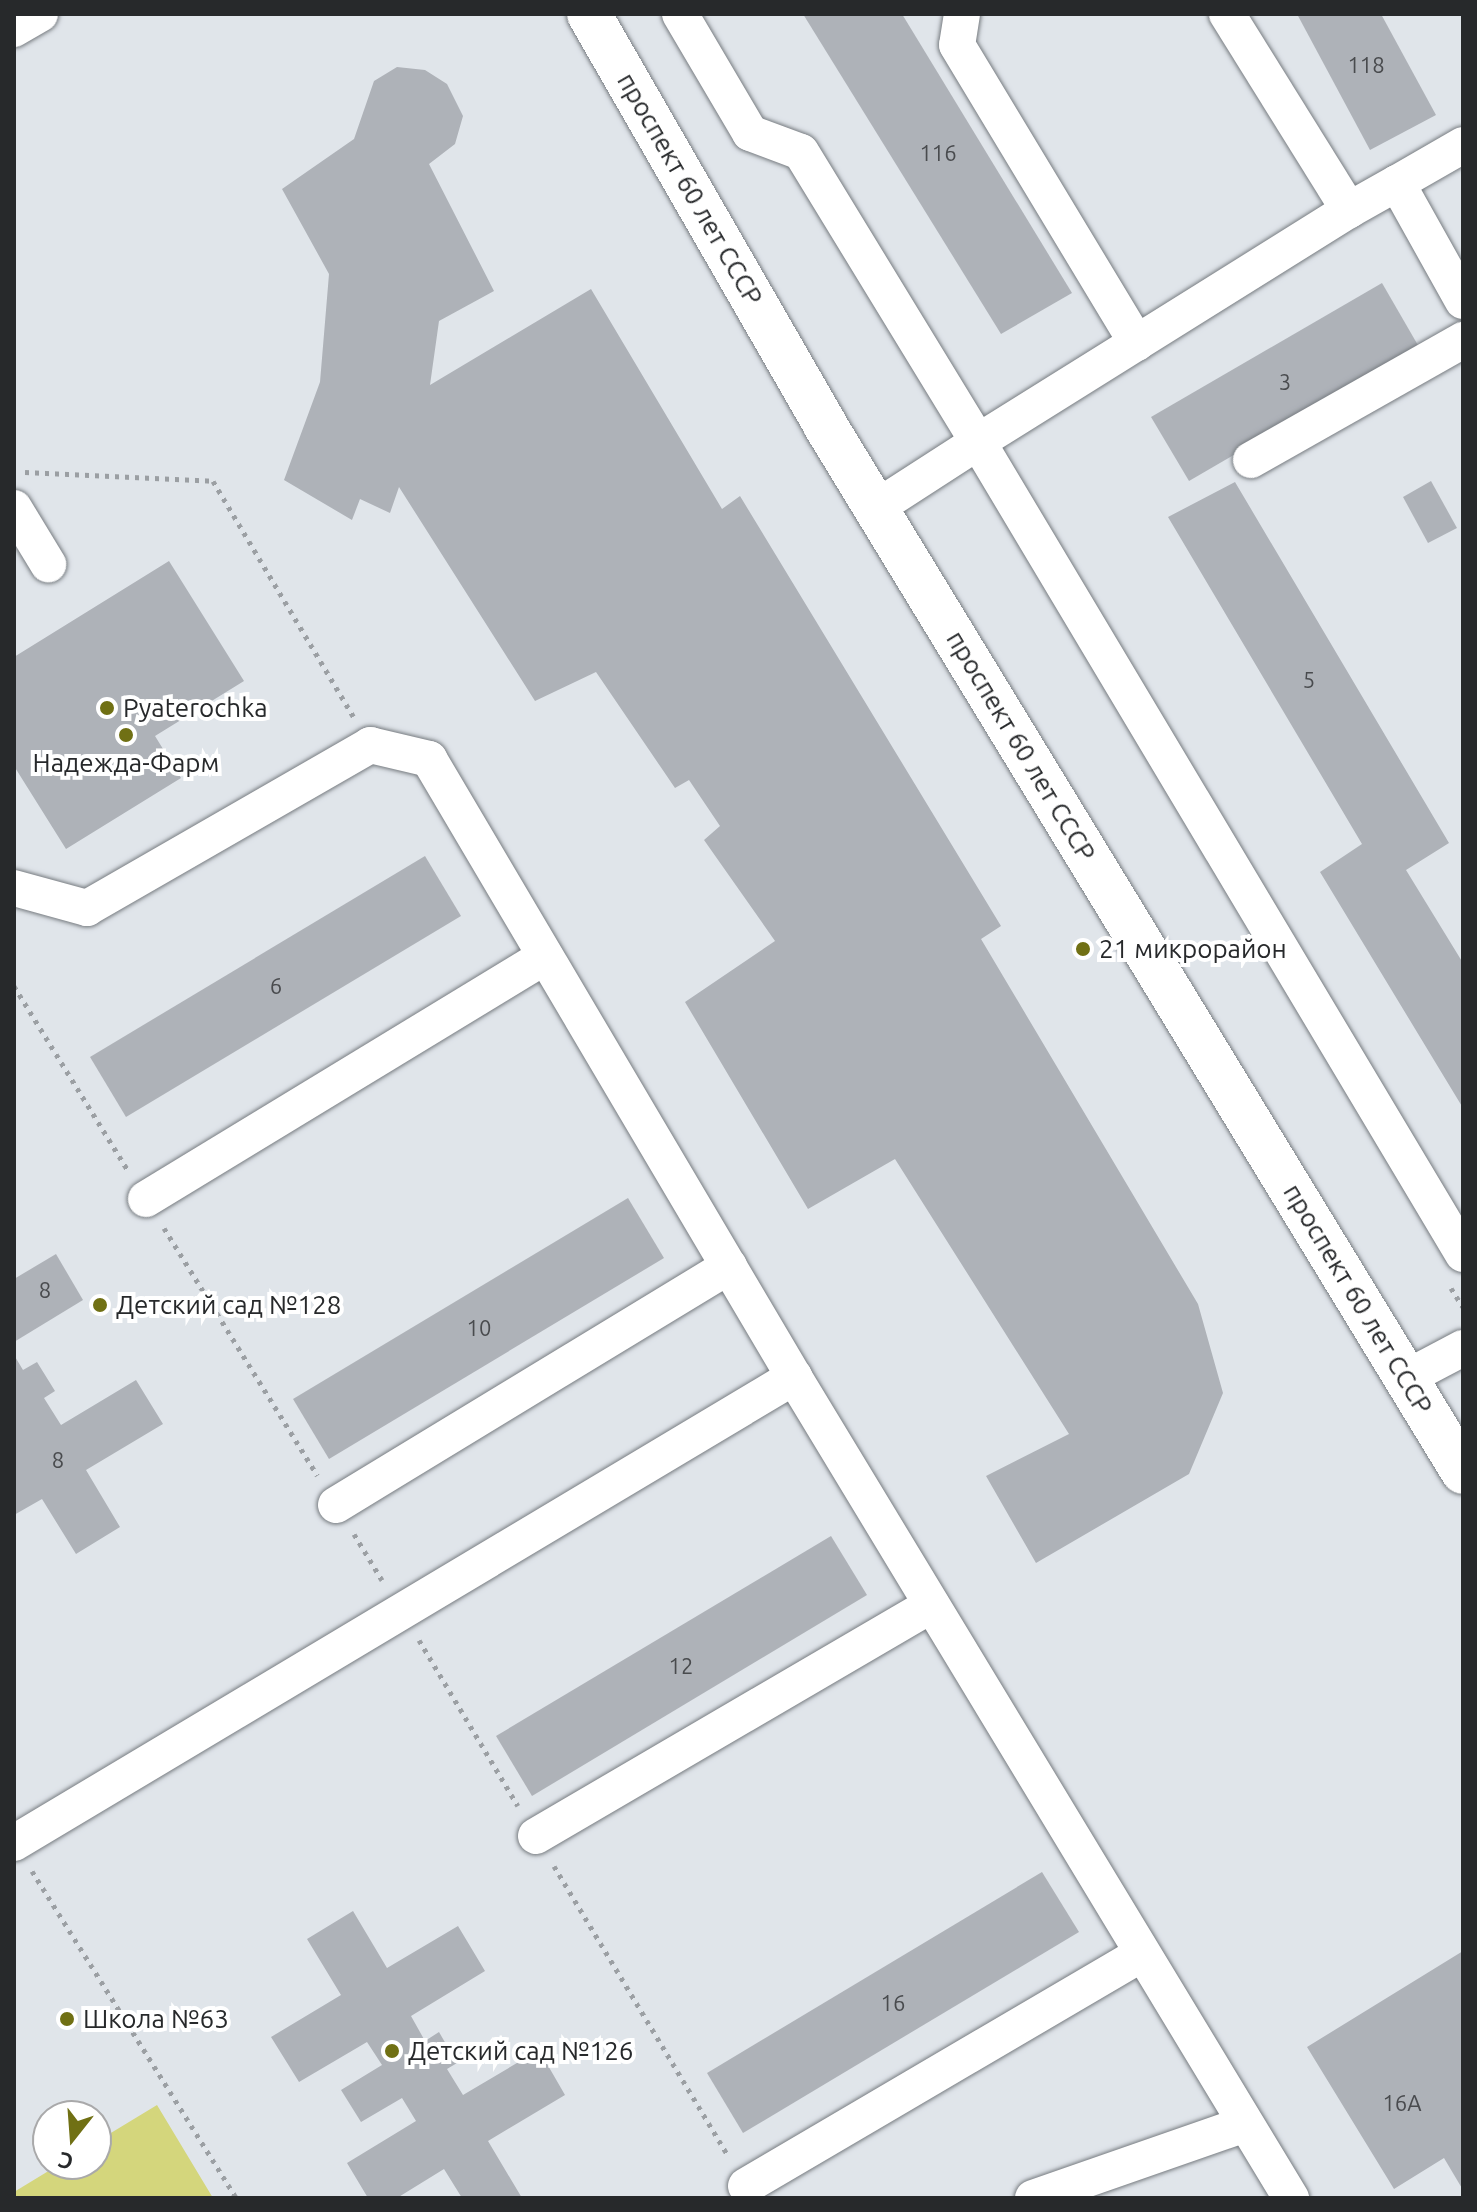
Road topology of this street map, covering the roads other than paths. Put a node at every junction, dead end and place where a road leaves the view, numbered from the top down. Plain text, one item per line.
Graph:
1 (40, 14) edge
2 (589, 14) edge
3 (680, 14) edge
4 (962, 14) edge
5 (1227, 14) edge
6 (14, 29) edge
7 (1463, 145) edge
8 (1397, 183) junction
9 (1349, 210) junction
10 (1463, 301) edge
11 (1463, 340) edge
12 (1137, 343) junction
13 (978, 442) junction
14 (1251, 460) dead end
15 (14, 508) edge
16 (876, 508) junction
17 (48, 564) dead end
18 (14, 888) edge
19 (545, 956) junction
20 (146, 1199) dead end
21 (1463, 1254) edge
22 (729, 1266) junction
23 (1463, 1348) edge
24 (794, 1377) junction
25 (1406, 1378) junction
26 (1463, 1472) edge
27 (336, 1505) dead end
28 (932, 1605) junction
29 (536, 1836) dead end
30 (14, 1843) edge
31 (1142, 1954) junction
32 (1246, 2124) junction
33 (746, 2186) dead end
34 (1033, 2198) edge
35 (1291, 2198) edge

1 - 6 lane
2 - 16 main road, проспект 60 лет СССР
3 - 13 lane
4 - 12 lane
5 - 9 lane
7 - 8 lane
8 - 9 lane
8 - 10 lane
9 - 12 lane
11 - 14 lane
12 - 13 lane
13 - 16 lane
13 - 21 lane
15 - 17 lane
16 - 25 main road, проспект 60 лет СССР
18 - 19 lane
19 - 20 lane
19 - 22 lane
22 - 24 lane
22 - 27 lane
23 - 25 lane
24 - 28 lane
24 - 30 lane
25 - 26 main road, проспект 60 лет СССР
28 - 29 lane
28 - 31 lane
31 - 32 lane
31 - 33 lane
32 - 34 lane
32 - 35 lane

